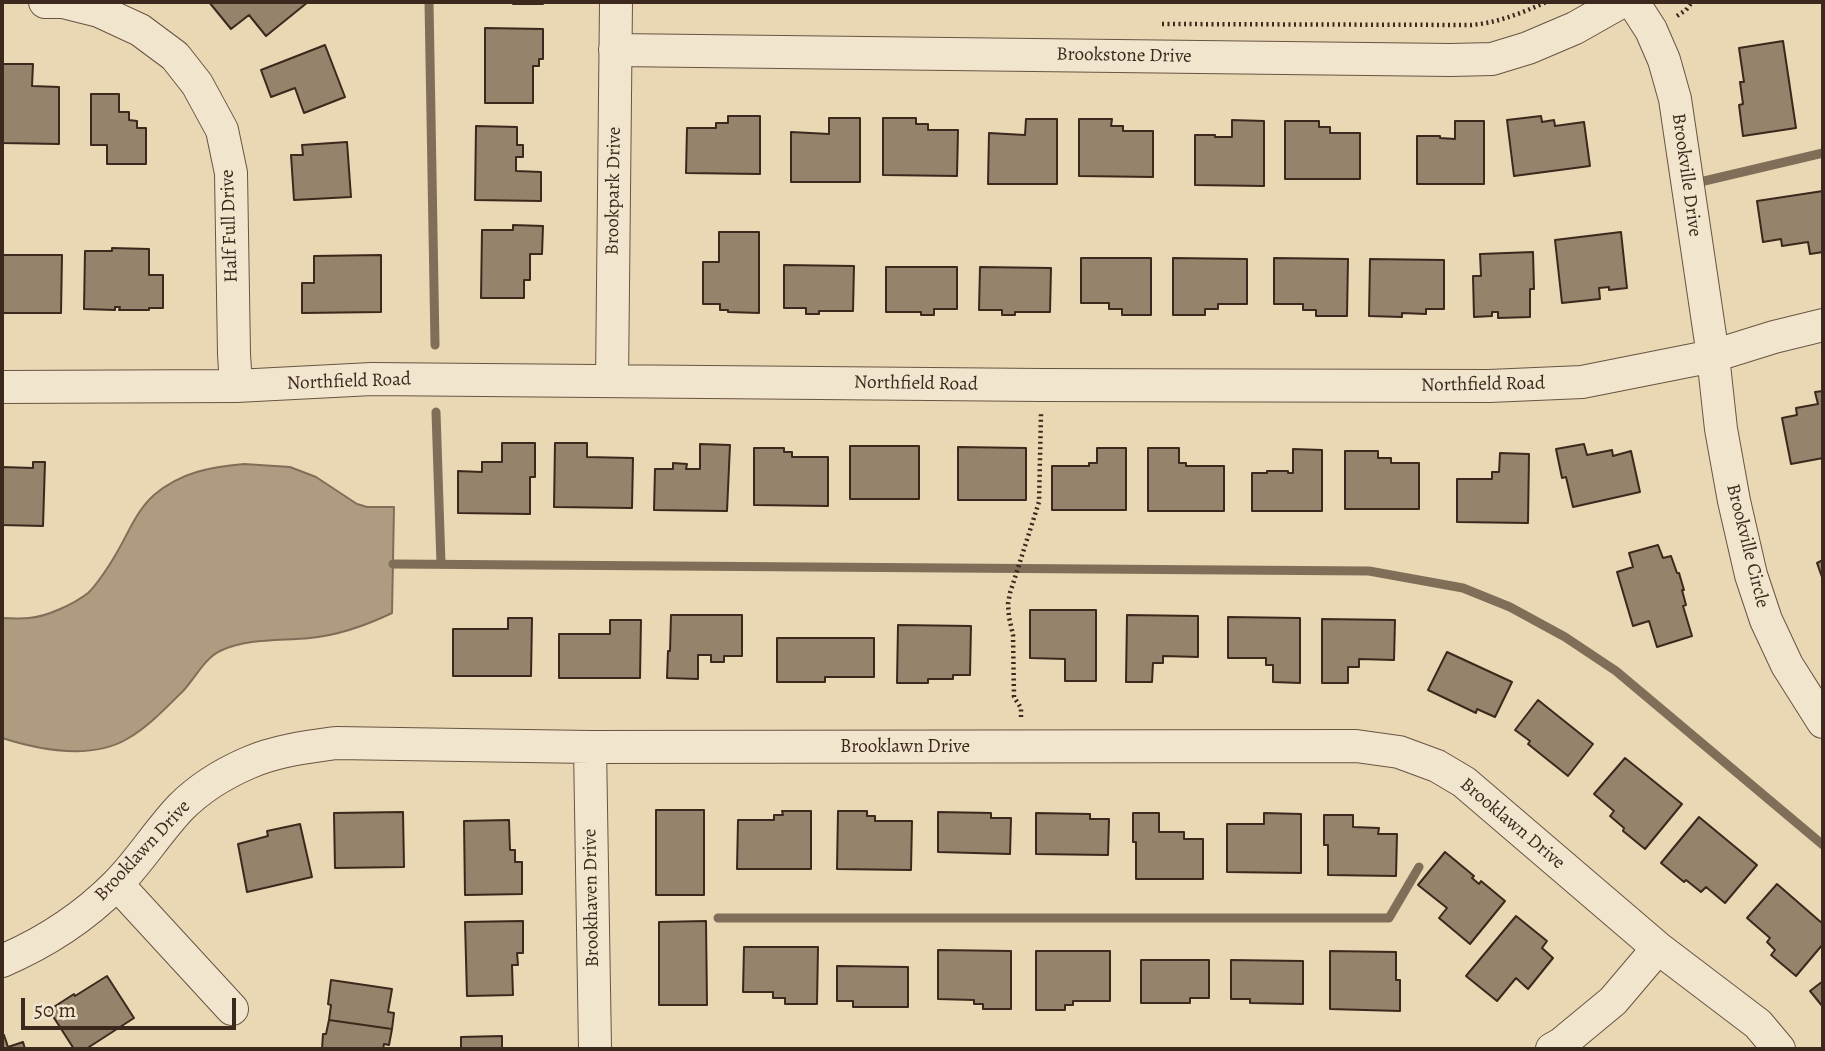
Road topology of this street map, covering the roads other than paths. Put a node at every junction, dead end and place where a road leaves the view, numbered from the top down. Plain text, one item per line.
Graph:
1 (45, 2) edge
2 (615, 2) edge
3 (1621, 2) edge
4 (1633, 2) edge
5 (615, 50) junction
6 (1823, 325) edge
7 (1713, 356) junction
8 (612, 381) junction
9 (236, 386) junction
10 (2, 387) edge
11 (1823, 722) edge
12 (590, 747) junction
13 (117, 884) junction
14 (1658, 948) junction
15 (2, 961) edge
16 (232, 1009) dead end
17 (595, 1049) edge
18 (1552, 1049) edge
19 (1779, 1049) edge

1 - 9 street, Half Full Drive
2 - 5 street, Brookpark Drive
3 - 5 street, Brookstone Drive
4 - 7 street, Brookville Drive
5 - 8 street, Brookpark Drive
6 - 7 street, Northfield Road
7 - 8 street, Northfield Road
7 - 11 street, Brookville Circle
8 - 9 street, Northfield Road
9 - 10 street, Northfield Road
12 - 13 street, Brooklawn Drive
12 - 14 street, Brooklawn Drive
12 - 17 street, Brookhaven Drive
13 - 15 street, Brooklawn Drive
13 - 16 street
14 - 18 street
14 - 19 street, Brooklawn Drive

